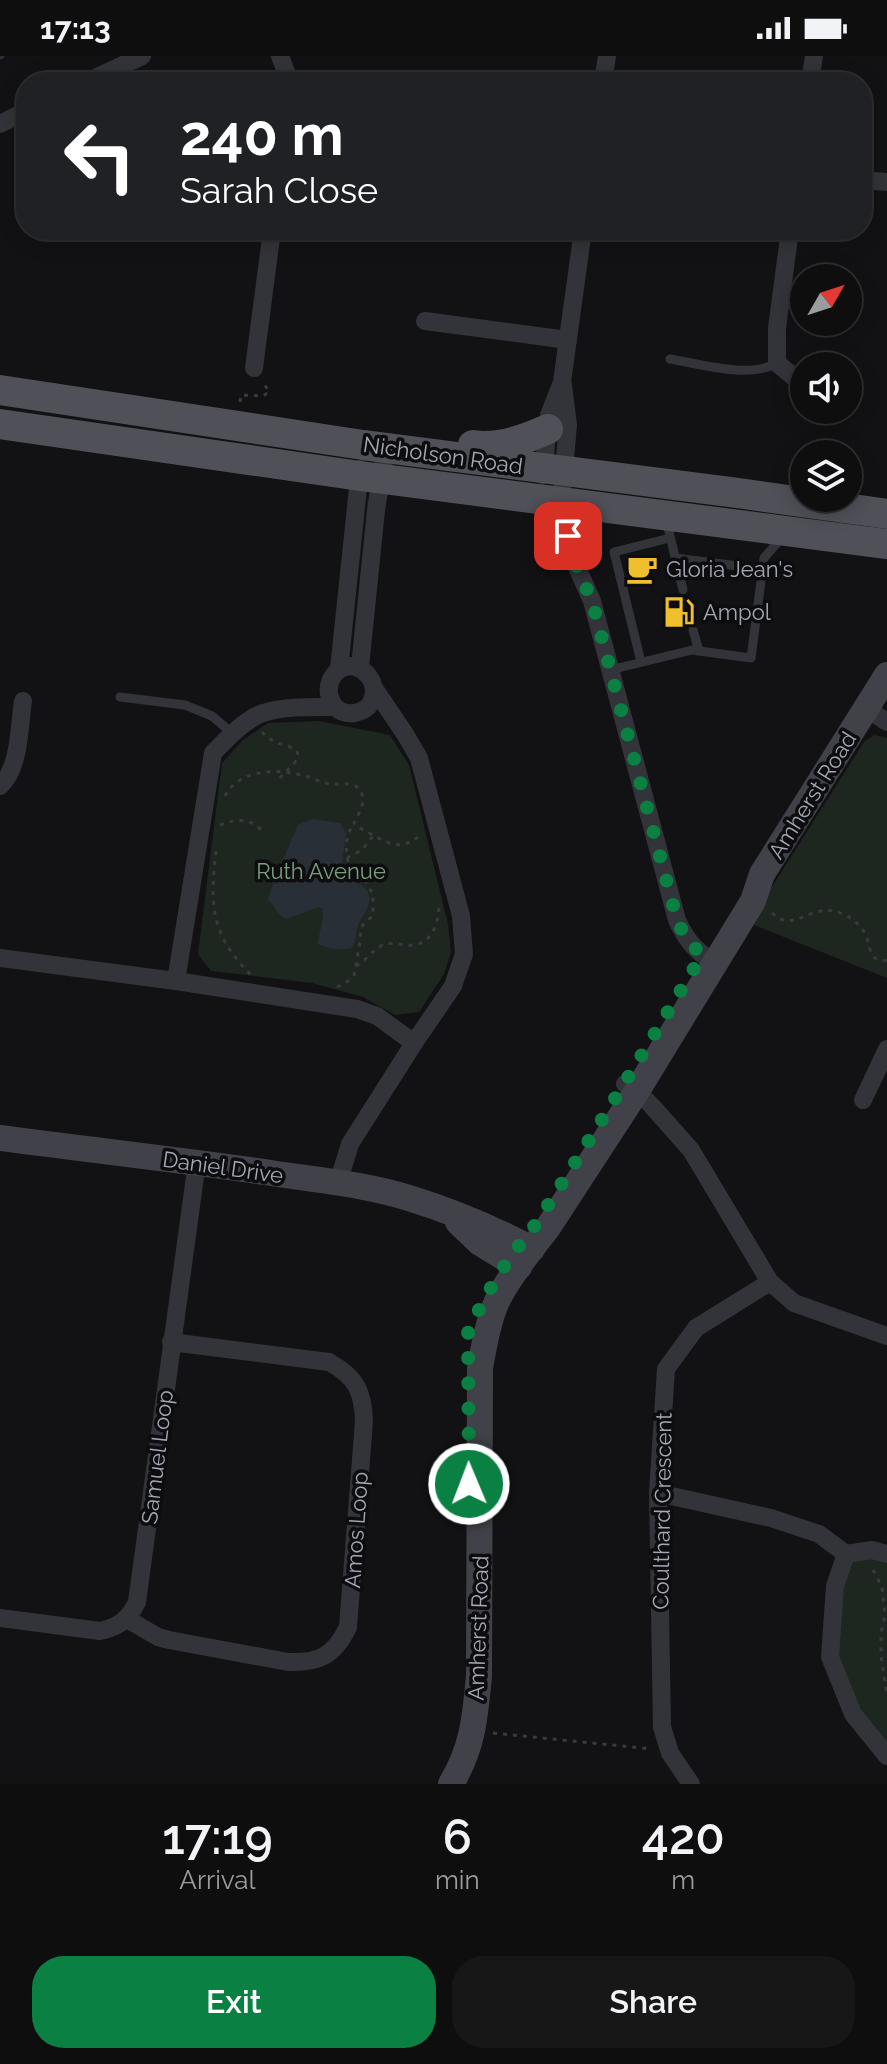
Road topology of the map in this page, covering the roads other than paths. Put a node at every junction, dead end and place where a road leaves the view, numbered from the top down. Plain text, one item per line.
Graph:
1 (142, 56) edge
2 (108, 72) edge
3 (271, 240) edge
4 (582, 240) edge
5 (789, 240) edge
6 (425, 321) dead end
7 (568, 340) junction
8 (670, 359) dead end
9 (777, 363) junction
10 (254, 368) road end
11 (790, 374) edge
12 (562, 382) junction
13 (0, 390) edge
14 (0, 424) edge
15 (548, 429) junction
16 (0, 434) edge
17 (77, 435) junction
18 (375, 446) junction
19 (554, 470) junction
20 (371, 477) junction
21 (557, 508) junction
22 (887, 514) edge
23 (668, 527) junction
24 (786, 532) junction
25 (887, 544) edge
26 (675, 558) junction
27 (576, 565) road end
28 (762, 569) junction
29 (683, 590) dead end
30 (693, 630) dead end
31 (699, 651) junction
32 (641, 662) junction
33 (360, 667) junction
34 (339, 669) junction
35 (610, 670) junction
36 (887, 675) edge
37 (374, 688) junction
38 (328, 689) junction
39 (120, 697) dead end
40 (23, 701) dead end
41 (302, 707) junction
42 (335, 707) junction
43 (879, 709) edge
44 (364, 710) junction
45 (399, 725) junction
46 (232, 733) junction
47 (0, 786) edge
48 (0, 958) edge
49 (708, 959) junction
50 (176, 981) junction
51 (414, 1043) junction
52 (887, 1049) edge
53 (625, 1096) junction
54 (863, 1100) dead end
55 (1, 1142) edge
56 (197, 1162) junction
57 (338, 1183) junction
58 (520, 1255) junction
59 (770, 1282) junction
60 (887, 1336) edge
61 (171, 1342) junction
62 (658, 1493) junction
63 (846, 1554) junction
64 (887, 1554) edge
65 (0, 1618) edge
66 (127, 1619) junction
67 (887, 1756) edge
68 (433, 1784) edge
69 (451, 1784) edge
70 (691, 1784) edge

1 - 2 street
3 - 10 street
4 - 7 street
5 - 9 street
6 - 7 street
7 - 12 street
8 - 9 lane
9 - 11 street
12 - 15 street
12 - 19 street
13 - 18 main road, Nicholson Road
14 - 17 main road, Nicholson Road
15 - 18 main road
15 - 19 street
16 - 17 main road
17 - 20 main road, Nicholson Road
18 - 19 main road, Nicholson Road
18 - 20 street
19 - 21 street
19 - 22 main road, Nicholson Road
20 - 21 main road, Nicholson Road
20 - 33 street
20 - 34 street
21 - 23 main road, Nicholson Road
23 - 24 main road, Nicholson Road
23 - 26 lane
23 - 32 lane
24 - 25 main road, Nicholson Road
24 - 28 lane
26 - 28 lane
26 - 29 lane
27 - 35 street
28 - 31 lane
30 - 31 lane
31 - 32 lane
32 - 35 lane
33 - 34 street
33 - 37 street
34 - 38 street
35 - 49 street
36 - 43 main road, Amherst Road
37 - 44 street
37 - 45 street
38 - 41 street
38 - 42 street
39 - 46 lane
40 - 47 street
41 - 42 street
41 - 46 street
42 - 44 street
43 - 49 main road, Amherst Road
44 - 45 street
45 - 51 street
46 - 50 street
48 - 50 street
49 - 53 main road, Amherst Road
50 - 51 street
51 - 57 street
52 - 54 street
53 - 58 main road, Amherst Road
53 - 59 street
55 - 56 main road, Daniel Drive
56 - 57 main road, Daniel Drive
56 - 61 street, Samuel Loop
57 - 58 main road, Daniel Drive
58 - 68 main road, Amherst Road
58 - 69 main road, Amherst Road
59 - 60 street
59 - 62 street, Coulthard Crescent
61 - 66 street, Samuel Loop
61 - 66 street, Amos Loop
62 - 63 street
62 - 70 street, Coulthard Crescent
63 - 64 street
63 - 67 street
65 - 66 street

